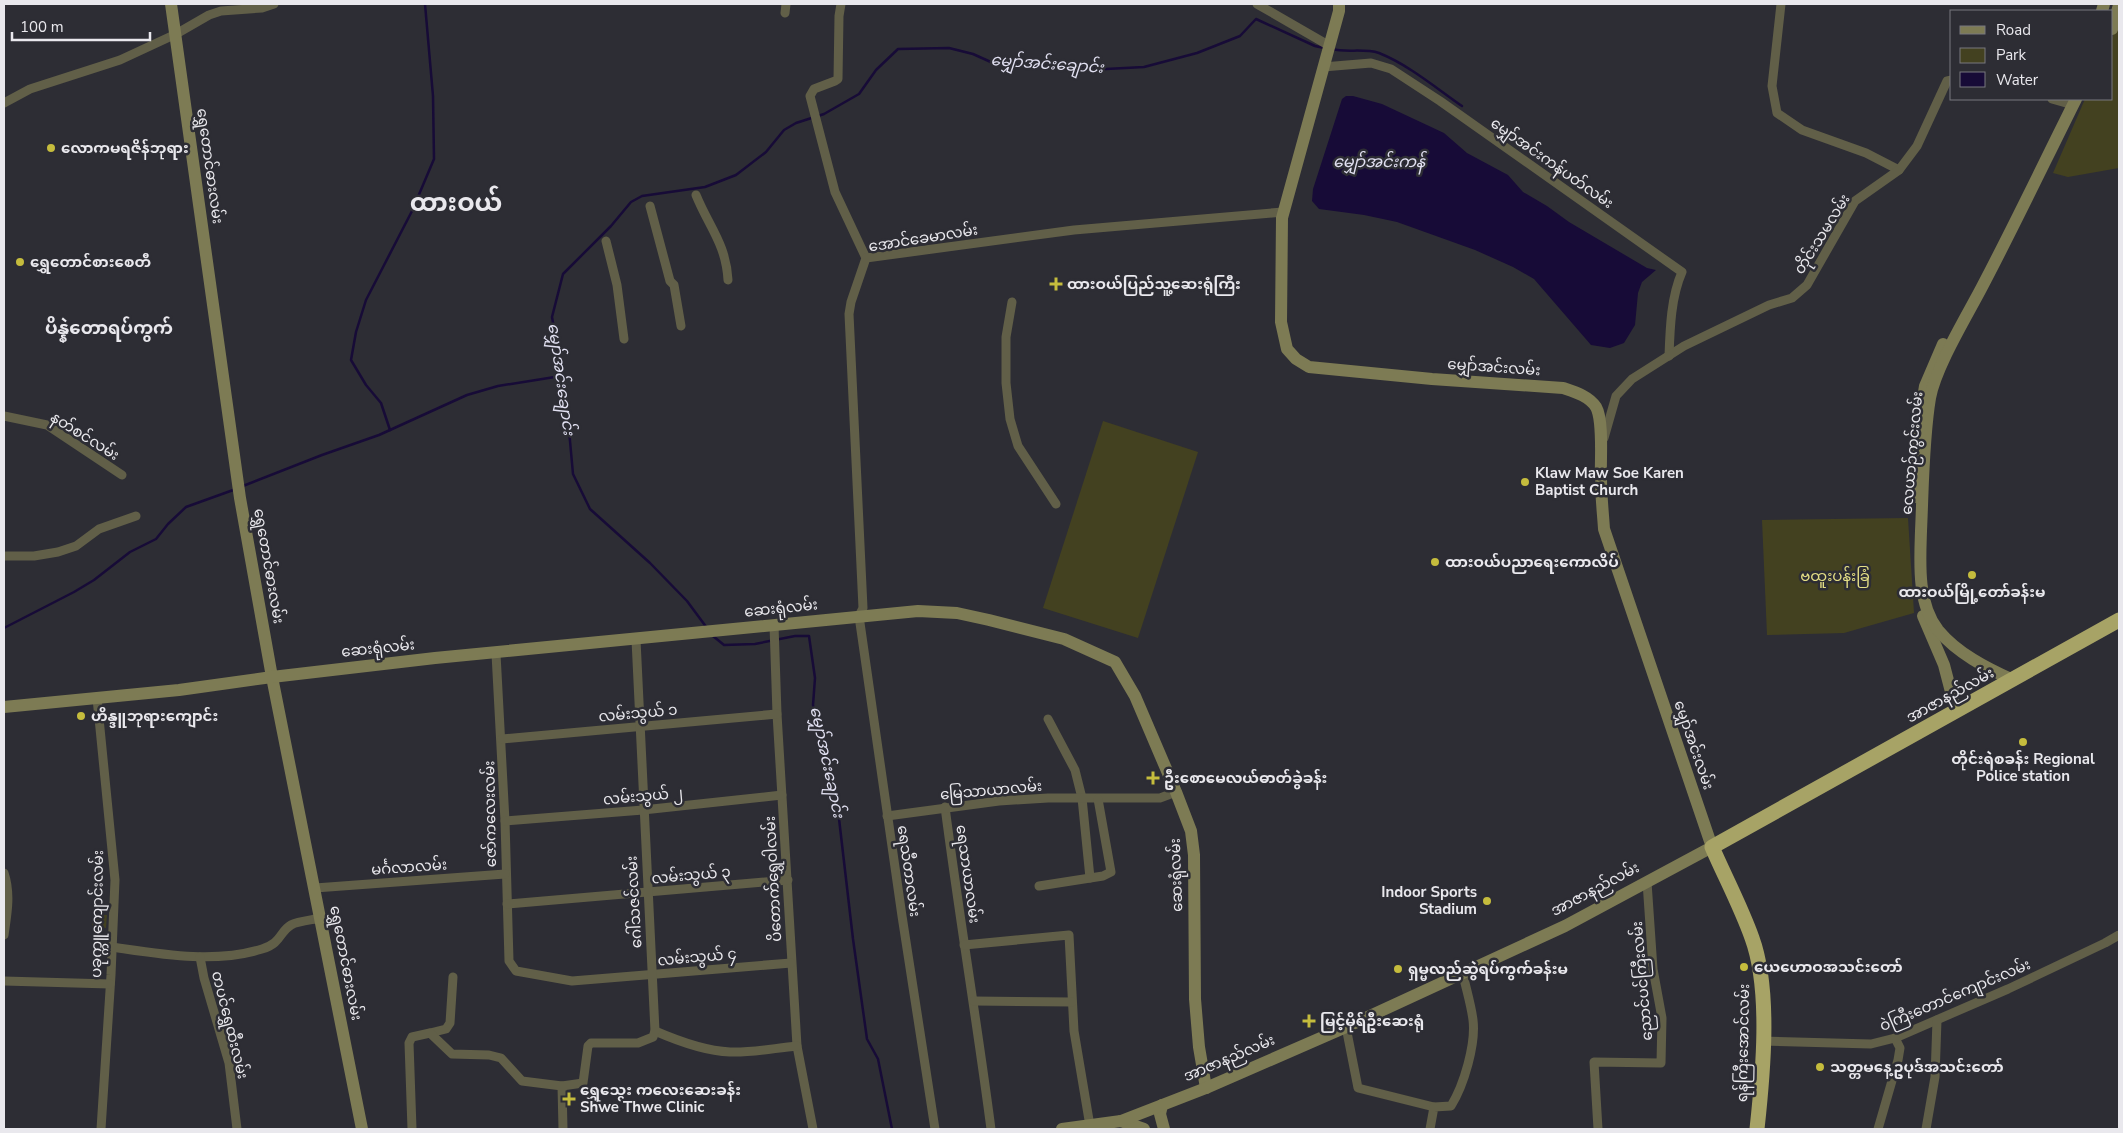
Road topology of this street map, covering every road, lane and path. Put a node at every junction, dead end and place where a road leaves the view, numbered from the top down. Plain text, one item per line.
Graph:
1 (172, 4) edge
2 (274, 4) edge
3 (841, 4) edge
4 (1257, 4) edge
5 (1339, 4) edge
6 (1781, 4) edge
7 (2119, 5) edge
8 (2113, 26) edge
9 (176, 34) junction
10 (1328, 45) junction
11 (1322, 67) junction
12 (1950, 80) edge
13 (2070, 101) edge
14 (4, 103) edge
15 (1899, 170) junction
16 (696, 195) dead end
17 (650, 206) dead end
18 (1283, 212) junction
19 (606, 241) dead end
20 (866, 258) junction
21 (728, 280) dead end
22 (1012, 302) dead end
23 (681, 326) dead end
24 (624, 339) dead end
25 (1669, 356) junction
26 (4, 416) edge
27 (1602, 445) junction
28 (122, 475) dead end
29 (1056, 504) dead end
30 (136, 516) dead end
31 (4, 556) edge
32 (859, 616) junction
33 (2119, 620) edge
34 (774, 625) junction
35 (636, 640) junction
36 (1963, 652) junction
37 (496, 654) junction
38 (1944, 665) junction
39 (272, 677) junction
40 (2013, 680) junction
41 (97, 698) junction
42 (4, 707) edge
43 (1956, 711) junction
44 (777, 714) junction
45 (1048, 719) dead end
46 (640, 726) junction
47 (502, 739) junction
48 (1176, 792) junction
49 (782, 795) junction
50 (1082, 798) junction
51 (1098, 799) junction
52 (945, 807) junction
53 (643, 810) junction
54 (887, 816) junction
55 (506, 821) junction
56 (1712, 847) junction
57 (4, 873) edge
58 (506, 874) junction
59 (1090, 878) junction
60 (788, 880) junction
61 (1647, 882) junction
62 (1038, 886) dead end
63 (315, 888) junction
64 (647, 893) junction
65 (507, 904) junction
66 (321, 918) junction
67 (2119, 934) edge
68 (4, 935) edge
69 (964, 945) junction
70 (112, 947) junction
71 (200, 957) junction
72 (791, 963) junction
73 (516, 971) joint
74 (651, 974) junction
75 (1463, 974) junction
76 (453, 977) dead end
77 (4, 981) edge
78 (110, 984) junction
79 (974, 1001) junction
80 (1072, 1002) junction
81 (1937, 1020) junction
82 (1346, 1027) junction
83 (655, 1031) junction
84 (430, 1033) junction
85 (1894, 1038) junction
86 (1762, 1041) junction
87 (797, 1046) junction
88 (562, 1086) junction
89 (1206, 1088) junction
90 (1162, 1105) junction
91 (1434, 1107) junction
92 (1121, 1121) junction
93 (1090, 1126) junction
94 (100, 1129) edge
95 (237, 1129) edge
96 (362, 1129) edge
97 (412, 1129) edge
98 (563, 1129) edge
99 (813, 1129) edge
100 (935, 1129) edge
101 (991, 1129) edge
102 (1062, 1129) edge
103 (1144, 1129) edge
104 (1164, 1129) edge
105 (1430, 1129) edge
106 (1598, 1129) edge
107 (1757, 1129) edge
108 (1878, 1129) edge
109 (1926, 1129) edge

1 - 9 street, ရွှေတောင်ဓားလမ်း
2 - 9 street
3 - 20 street
4 - 10 street
5 - 10 street, မျှော်အင်းလမ်း
6 - 15 street
7 - 8 street
9 - 14 street
9 - 39 street, ရွှေတောင်ဓားလမ်း
10 - 11 street, မျှော်အင်းလမ်း
11 - 18 street, မျှော်အင်းလမ်း
11 - 25 street, မျှော်အင်းကန်ပတ်လမ်း
12 - 15 street, တိုင်းသမလမ်း
13 - 36 street, လေယာဉ်ကွင်းလမ်း
13 - 38 street, လေယာဉ်ကွင်းလမ်း
15 - 25 street, တိုင်းသမလမ်း
16 - 21 street
17 - 23 street
18 - 20 street, အောင်ခေမာလမ်း
18 - 27 street, မျှော်အင်းလမ်း
19 - 24 street
20 - 32 street, အောင်ခေမာလမ်း
22 - 29 street
25 - 27 street, တိုင်းသမလမ်း
26 - 28 street, နတ်စင်လမ်း
27 - 56 street, မျှော်အင်းလမ်း
30 - 31 street
32 - 34 street, ဆေးရုံလမ်း
32 - 48 street, ဆေးရုံလမ်း
32 - 54 street, ရေသီတာလမ်း
33 - 40 highway, အာဇာနည်လမ်း
34 - 35 street, ဆေးရုံလမ်း
34 - 44 street, ပိတောက်ရွှေဝါလမ်း
35 - 37 street, ဆေးရုံလမ်း
35 - 46 street, ဂေါ်သဇင်လမ်း
36 - 38 street
36 - 40 street, လေယာဉ်ကွင်းလမ်း
37 - 39 street, ဆေးရုံလမ်း
37 - 47 street, ဇော်ကလေးလမ်း
38 - 43 street, လေယာဉ်ကွင်းလမ်း
39 - 41 street, ဆေးရုံလမ်း
39 - 63 street, ရွှေတောင်ဓားလမ်း
40 - 43 highway, အာဇာနည်လမ်း
41 - 42 street, ဆေးရုံလမ်း
41 - 70 street, ပခုက္ကူကျောင်းလမ်း
43 - 56 highway, အာဇာနည်လမ်း
44 - 46 street, လမ်းသွယ် ၁
44 - 49 street, ပိတောက်ရွှေဝါလမ်း
45 - 50 street
46 - 47 street, လမ်းသွယ် ၁
46 - 53 street, ဂေါ်သဇင်လမ်း
47 - 55 street, ဇော်ကလေးလမ်း
48 - 51 street, မြေသာယာလမ်း
48 - 89 street, ဆေးရုံလမ်း
49 - 53 street, လမ်းသွယ် ၂
49 - 60 street, ပိတောက်ရွှေဝါလမ်း
50 - 51 street, မြေသာယာလမ်း
50 - 52 street, မြေသာယာလမ်း
50 - 59 street
51 - 59 street
52 - 54 street, မြေသာယာလမ်း
52 - 69 street, ရေသာယာလမ်း
53 - 55 street, လမ်းသွယ် ၂
53 - 64 street, ဂေါ်သဇင်လမ်း
54 - 100 street, ရေသီတာလမ်း
55 - 58 street, ဇော်ကလေးလမ်း
56 - 61 street, အာဇာနည်လမ်း
56 - 86 highway, ရန်ကြီးအောင်လမ်း
57 - 68 street
58 - 63 street, မင်္ဂလာလမ်း
58 - 65 street, ဇော်ကလေးလမ်း
59 - 62 street
60 - 64 street, လမ်းသွယ် ၃
60 - 72 street, ပိတောက်ရွှေဝါလမ်း
61 - 75 street, အာဇာနည်လမ်း
61 - 106 street, ညောင်ပင်ကြီးလမ်း
63 - 66 street, ရွှေတောင်ဓားလမ်း
64 - 65 street, လမ်းသွယ် ၃
64 - 74 street, ဂေါ်သဇင်လမ်း
65 - 73 street, ဇော်ကလေးလမ်း
66 - 71 street
66 - 96 street, ရွှေတောင်ဓားလမ်း
67 - 81 street, ဝဲကြီးတောင်ကျောင်းလမ်း
69 - 79 street, ရေသာယာလမ်း
69 - 80 street, ရေသာယာလမ်း
70 - 71 street
70 - 78 street, ပခုက္ကူကျောင်းလမ်း
71 - 95 street, တပင်ရွှေထီးလမ်း
72 - 74 street, လမ်းသွယ် ၄
72 - 87 street, ပိတောက်ရွှေဝါလမ်း
73 - 74 street, လမ်းသွယ် ၄
74 - 83 street, ဂေါ်သဇင်လမ်း
75 - 82 street, အာဇာနည်လမ်း
75 - 91 street
76 - 84 street
77 - 78 street
78 - 94 street, ပခုက္ကူကျောင်းလမ်း
79 - 80 street
79 - 101 street, ရေသာယာလမ်း
80 - 93 street, ရေသာယာလမ်း
81 - 85 street, ဝဲကြီးတောင်ကျောင်းလမ်း
81 - 109 street
82 - 89 street, အာဇာနည်လမ်း
82 - 91 street
83 - 87 street
83 - 88 street
84 - 88 street
84 - 97 street
85 - 86 street, ဝဲကြီးတောင်ကျောင်းလမ်း
85 - 108 street
86 - 107 highway, ရန်ကြီးအောင်လမ်း
87 - 99 street, ပိတောက်ရွှေဝါလမ်း
88 - 98 street
89 - 90 street, အာဇာနည်လမ်း
90 - 92 street, အာဇာနည်လမ်း
90 - 104 street
91 - 105 street
92 - 93 street, အာဇာနည်လမ်း
92 - 103 street
93 - 102 street, အာဇာနည်လမ်း

